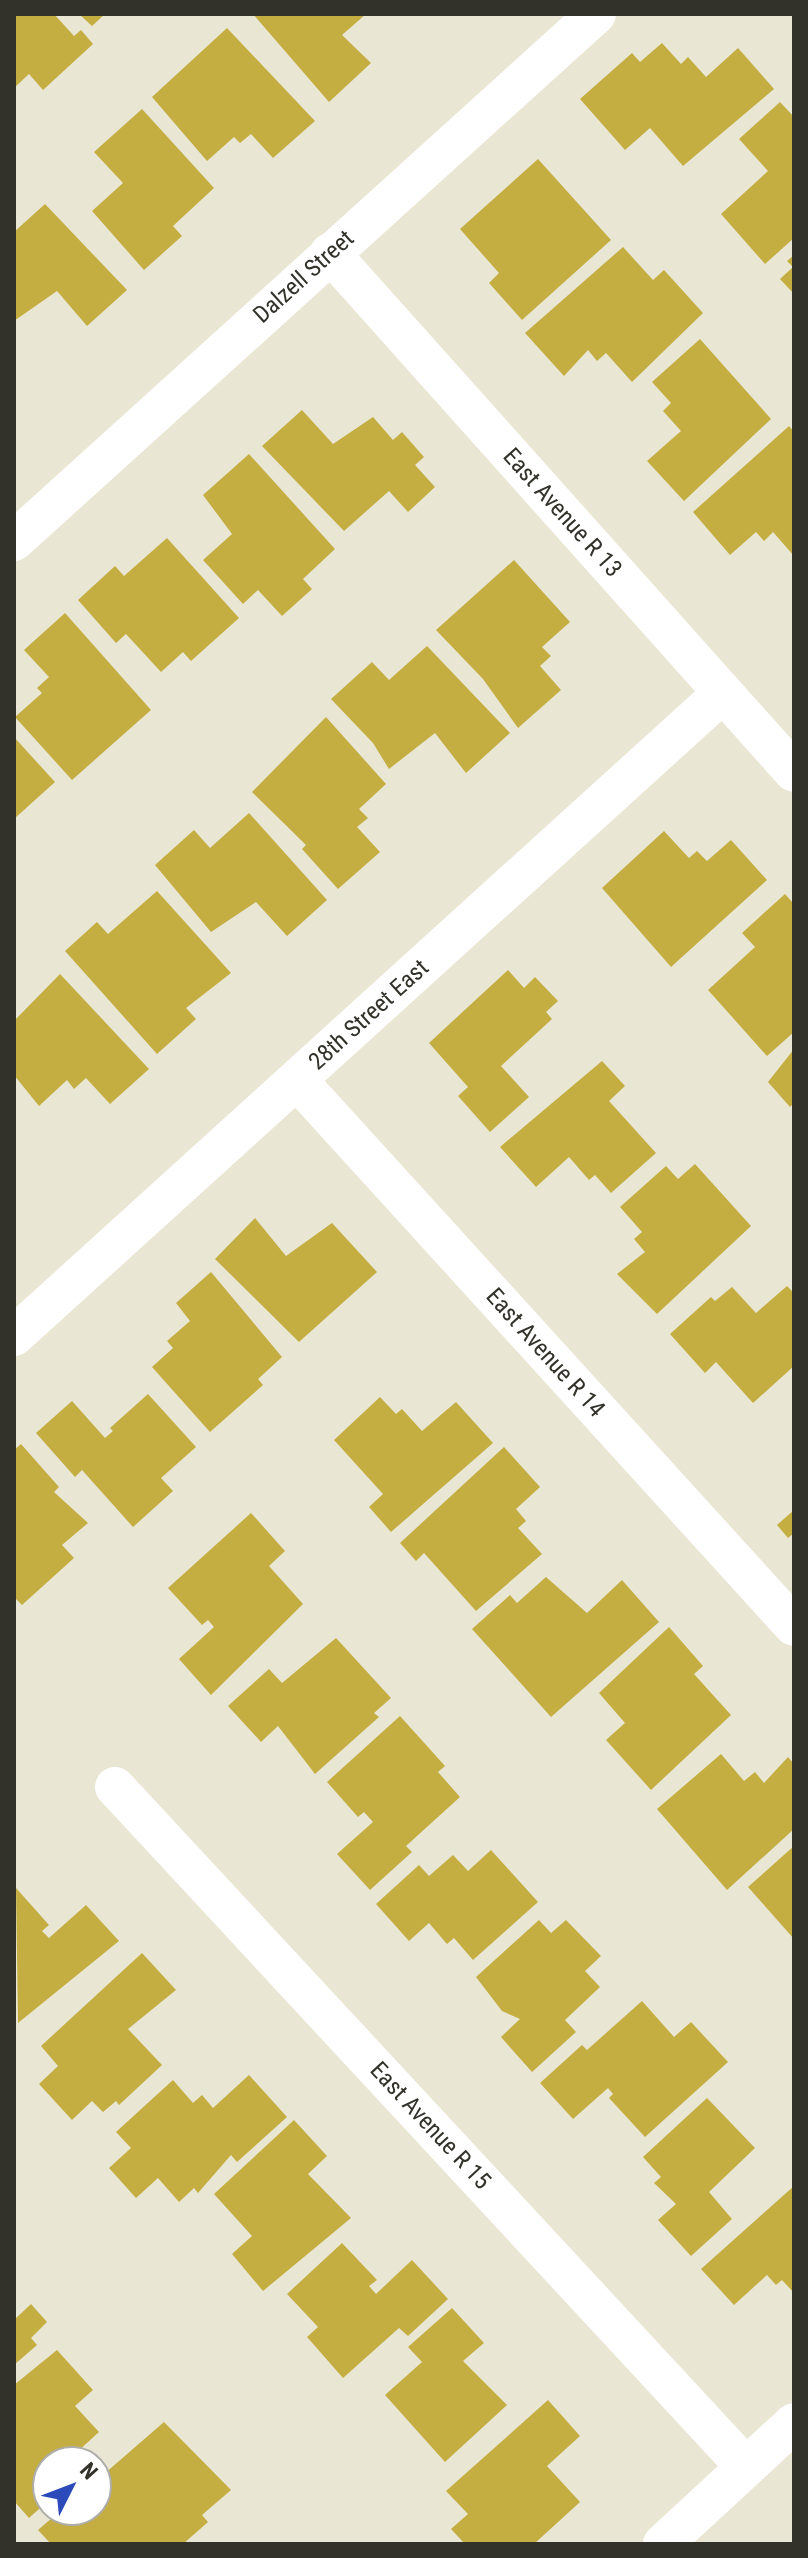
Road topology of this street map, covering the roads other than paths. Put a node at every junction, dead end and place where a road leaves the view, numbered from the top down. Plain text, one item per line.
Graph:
1 (596, 14) edge
2 (330, 253) junction
3 (14, 541) edge
4 (723, 693) junction
5 (794, 772) edge
6 (297, 1080) junction
7 (14, 1336) edge
8 (794, 1626) edge
9 (115, 1787) dead end
10 (794, 2423) edge
11 (745, 2466) junction
12 (663, 2544) edge

1 - 2 street, Dalzell Street
2 - 3 street, Dalzell Street
2 - 4 street, East Avenue R 13
4 - 5 street, East Avenue R 13
4 - 6 street, 28th Street East
6 - 7 street, 28th Street East
6 - 8 street, East Avenue R 14
9 - 11 street, East Avenue R 15
10 - 11 street
11 - 12 street

